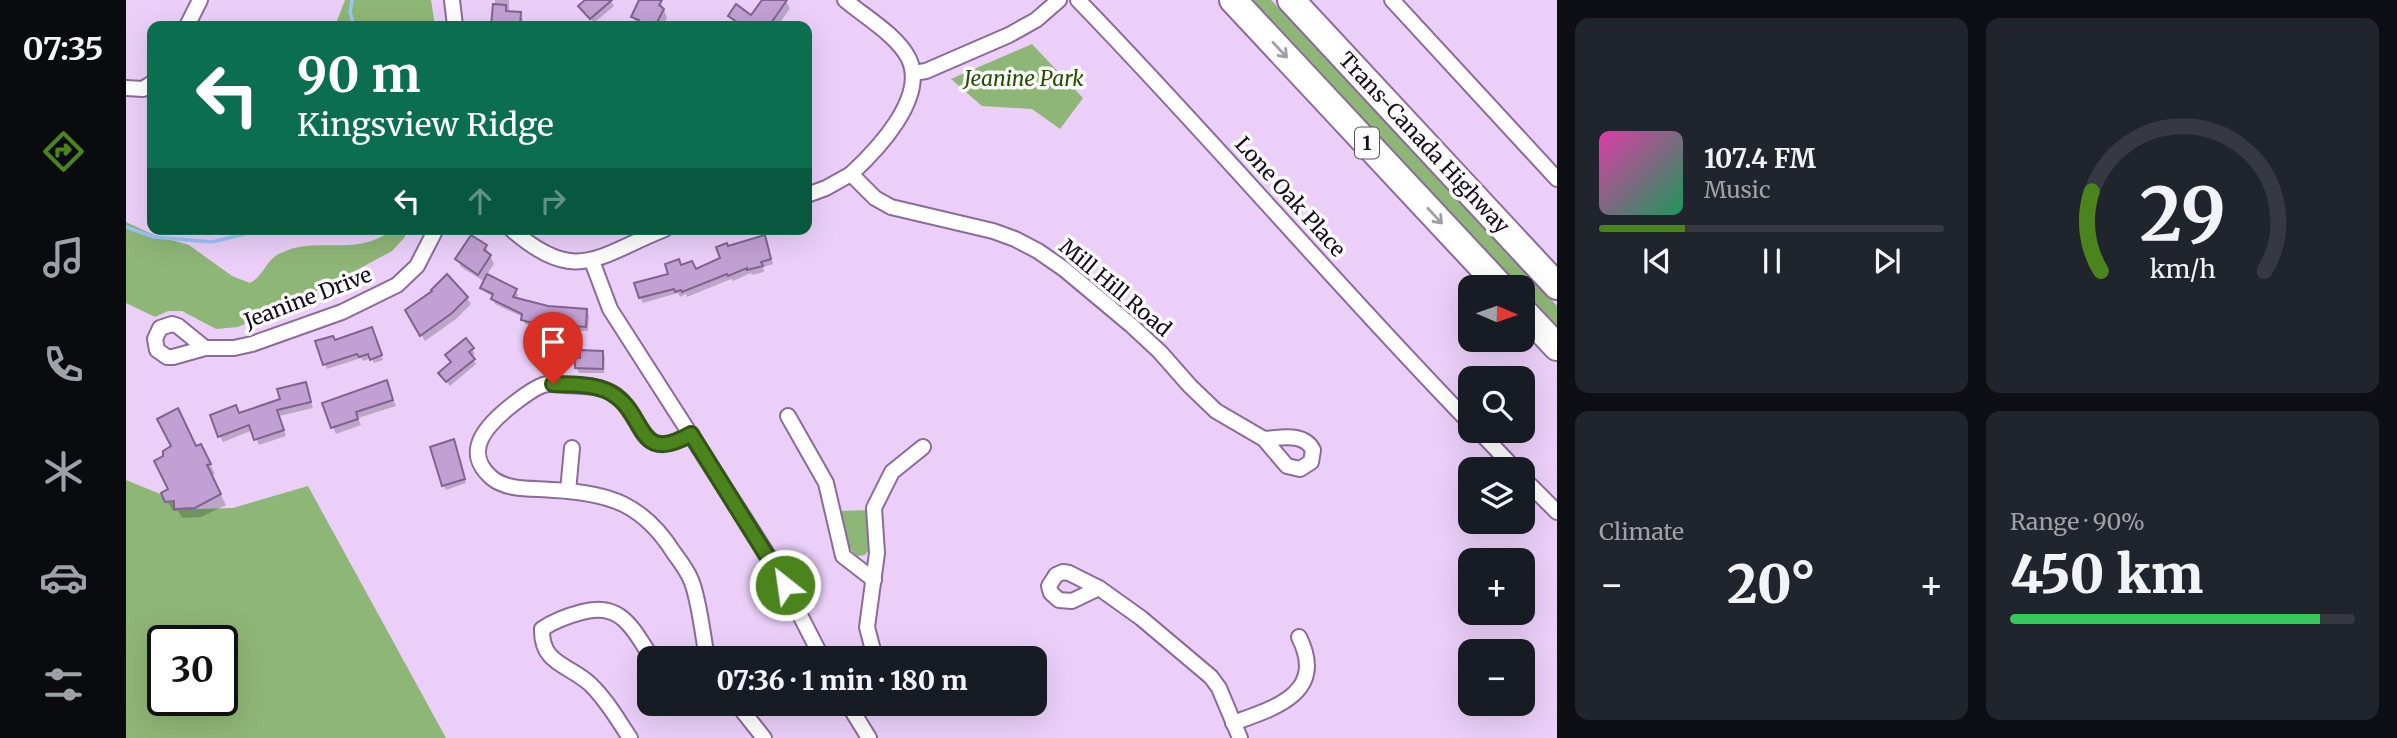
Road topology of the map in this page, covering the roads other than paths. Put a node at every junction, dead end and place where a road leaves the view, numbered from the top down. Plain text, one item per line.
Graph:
1 (200, 0) edge
2 (452, 0) edge
3 (845, 0) edge
4 (1059, 0) edge
5 (1078, 0) edge
6 (1233, 0) edge
7 (1291, 0) edge
8 (1392, 0) edge
9 (190, 21) edge
10 (454, 21) edge
11 (913, 73) junction
12 (147, 86) edge
13 (126, 88) edge
14 (851, 174) junction
15 (1557, 180) edge
16 (812, 193) edge
17 (433, 235) edge
18 (518, 235) edge
19 (636, 235) edge
20 (592, 261) junction
21 (1490, 275) edge
22 (1557, 286) edge
23 (1535, 324) edge
24 (1557, 347) edge
25 (205, 348) dead end
26 (1458, 409) edge
27 (788, 416) dead end
28 (691, 434) junction
29 (1264, 439) dead end
30 (1490, 443) edge
31 (923, 447) dead end
32 (572, 448) dead end
33 (1504, 457) edge
34 (1535, 490) edge
35 (568, 491) junction
36 (1557, 512) edge
37 (874, 580) junction
38 (1099, 588) dead end
39 (1299, 637) dead end
40 (644, 646) edge
41 (705, 646) edge
42 (816, 646) edge
43 (872, 646) edge
44 (747, 716) edge
45 (857, 716) edge
46 (1233, 723) junction
47 (629, 738) edge
48 (764, 738) edge
49 (869, 738) edge
50 (1240, 738) edge

1 - 9 street
2 - 10 street
3 - 11 street
4 - 11 street
5 - 26 street, Lone Oak Place
6 -> 21 highway, Trans-Canada Highway / 1
7 - 22 highway, Trans-Canada Highway / 1
8 - 15 street
11 - 14 street
12 - 13 street
14 - 16 street
14 - 29 street, Mill Hill Road
17 - 25 street, Jeanine Drive
18 - 20 street
19 - 20 street
20 - 28 street
23 - 24 highway
27 - 37 street
28 - 35 street
28 - 42 street
30 - 33 street
31 - 37 street
32 - 35 street
34 - 36 street
35 - 41 street
37 - 43 street
38 - 46 street
39 - 46 street
40 - 47 street
44 - 48 street
45 - 49 street
46 - 50 street

